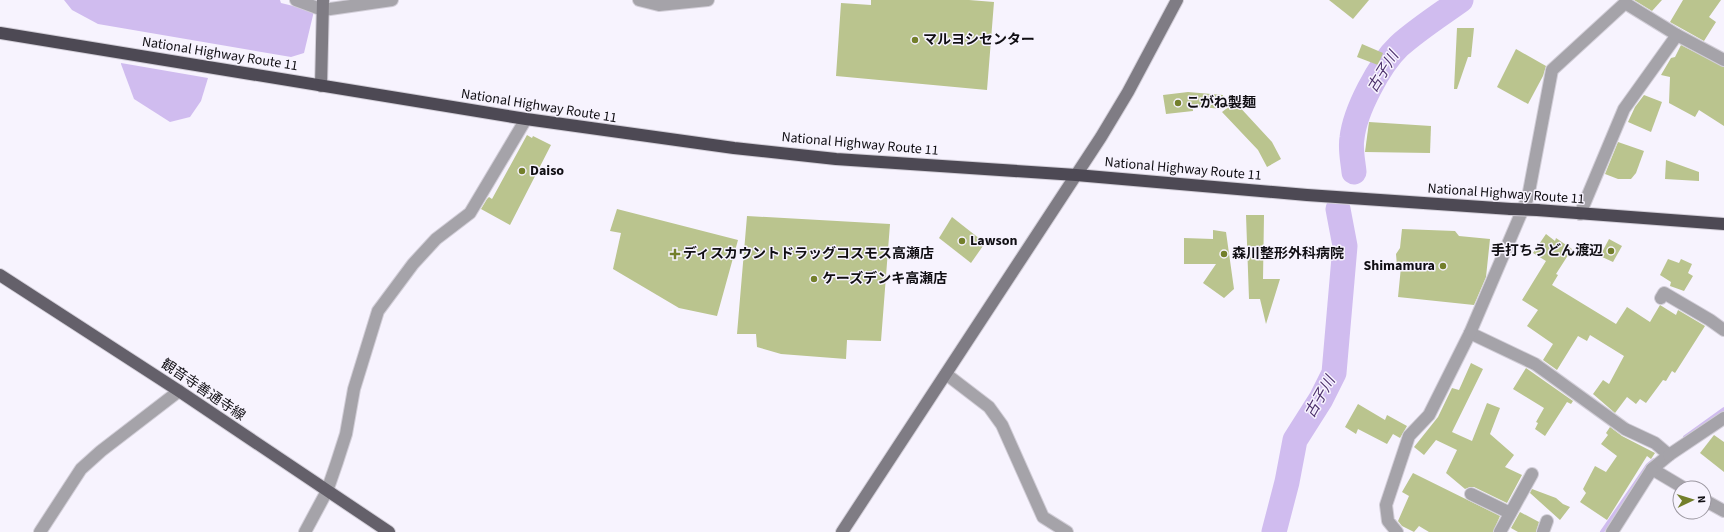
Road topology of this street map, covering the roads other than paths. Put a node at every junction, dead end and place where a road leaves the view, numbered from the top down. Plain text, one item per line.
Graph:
1 (296, 0) edge
2 (392, 0) edge
3 (639, 0) edge
4 (708, 0) edge
5 (1177, 0) edge
6 (323, 5) edge
7 (0, 33) edge
8 (1677, 35) junction
9 (1724, 60) edge
10 (321, 86) junction
11 (526, 120) junction
12 (1076, 175) junction
13 (1580, 214) junction
14 (1724, 224) edge
15 (0, 275) edge
16 (1661, 298) dead end
17 (1724, 330) edge
18 (1470, 333) junction
19 (946, 374) junction
20 (179, 391) junction
21 (1724, 418) edge
22 (1669, 455) junction
23 (1652, 469) junction
24 (1532, 474) dead end
25 (1672, 481) edge
26 (327, 491) junction
27 (1471, 494) dead end
28 (1712, 504) edge
29 (1724, 511) edge
30 (1510, 513) junction
31 (40, 532) edge
32 (306, 532) edge
33 (389, 532) edge
34 (842, 532) edge
35 (1067, 532) edge
36 (1397, 532) edge
37 (1500, 532) edge
38 (1612, 532) edge

1 - 6 street
2 - 6 street
3 - 4 street
5 - 12 street
6 - 10 street
7 - 10 highway, National Highway Route 11
8 - 9 street
8 - 13 street
8 - 18 street
10 - 11 highway, National Highway Route 11
11 - 12 highway, National Highway Route 11
11 - 26 street
12 - 13 highway, National Highway Route 11, bridge
12 - 19 street
13 - 14 highway, National Highway Route 11
15 - 20 main road, 観音寺善通寺線
16 - 17 street
18 - 22 street
18 - 36 street
19 - 34 street
19 - 35 street
20 - 26 main road, 観音寺善通寺線
20 - 31 street
21 - 22 street
22 - 23 street
23 - 25 street
23 - 38 street
24 - 30 street
26 - 32 street
26 - 33 main road, 観音寺善通寺線
27 - 30 street
28 - 29 street
30 - 37 street

